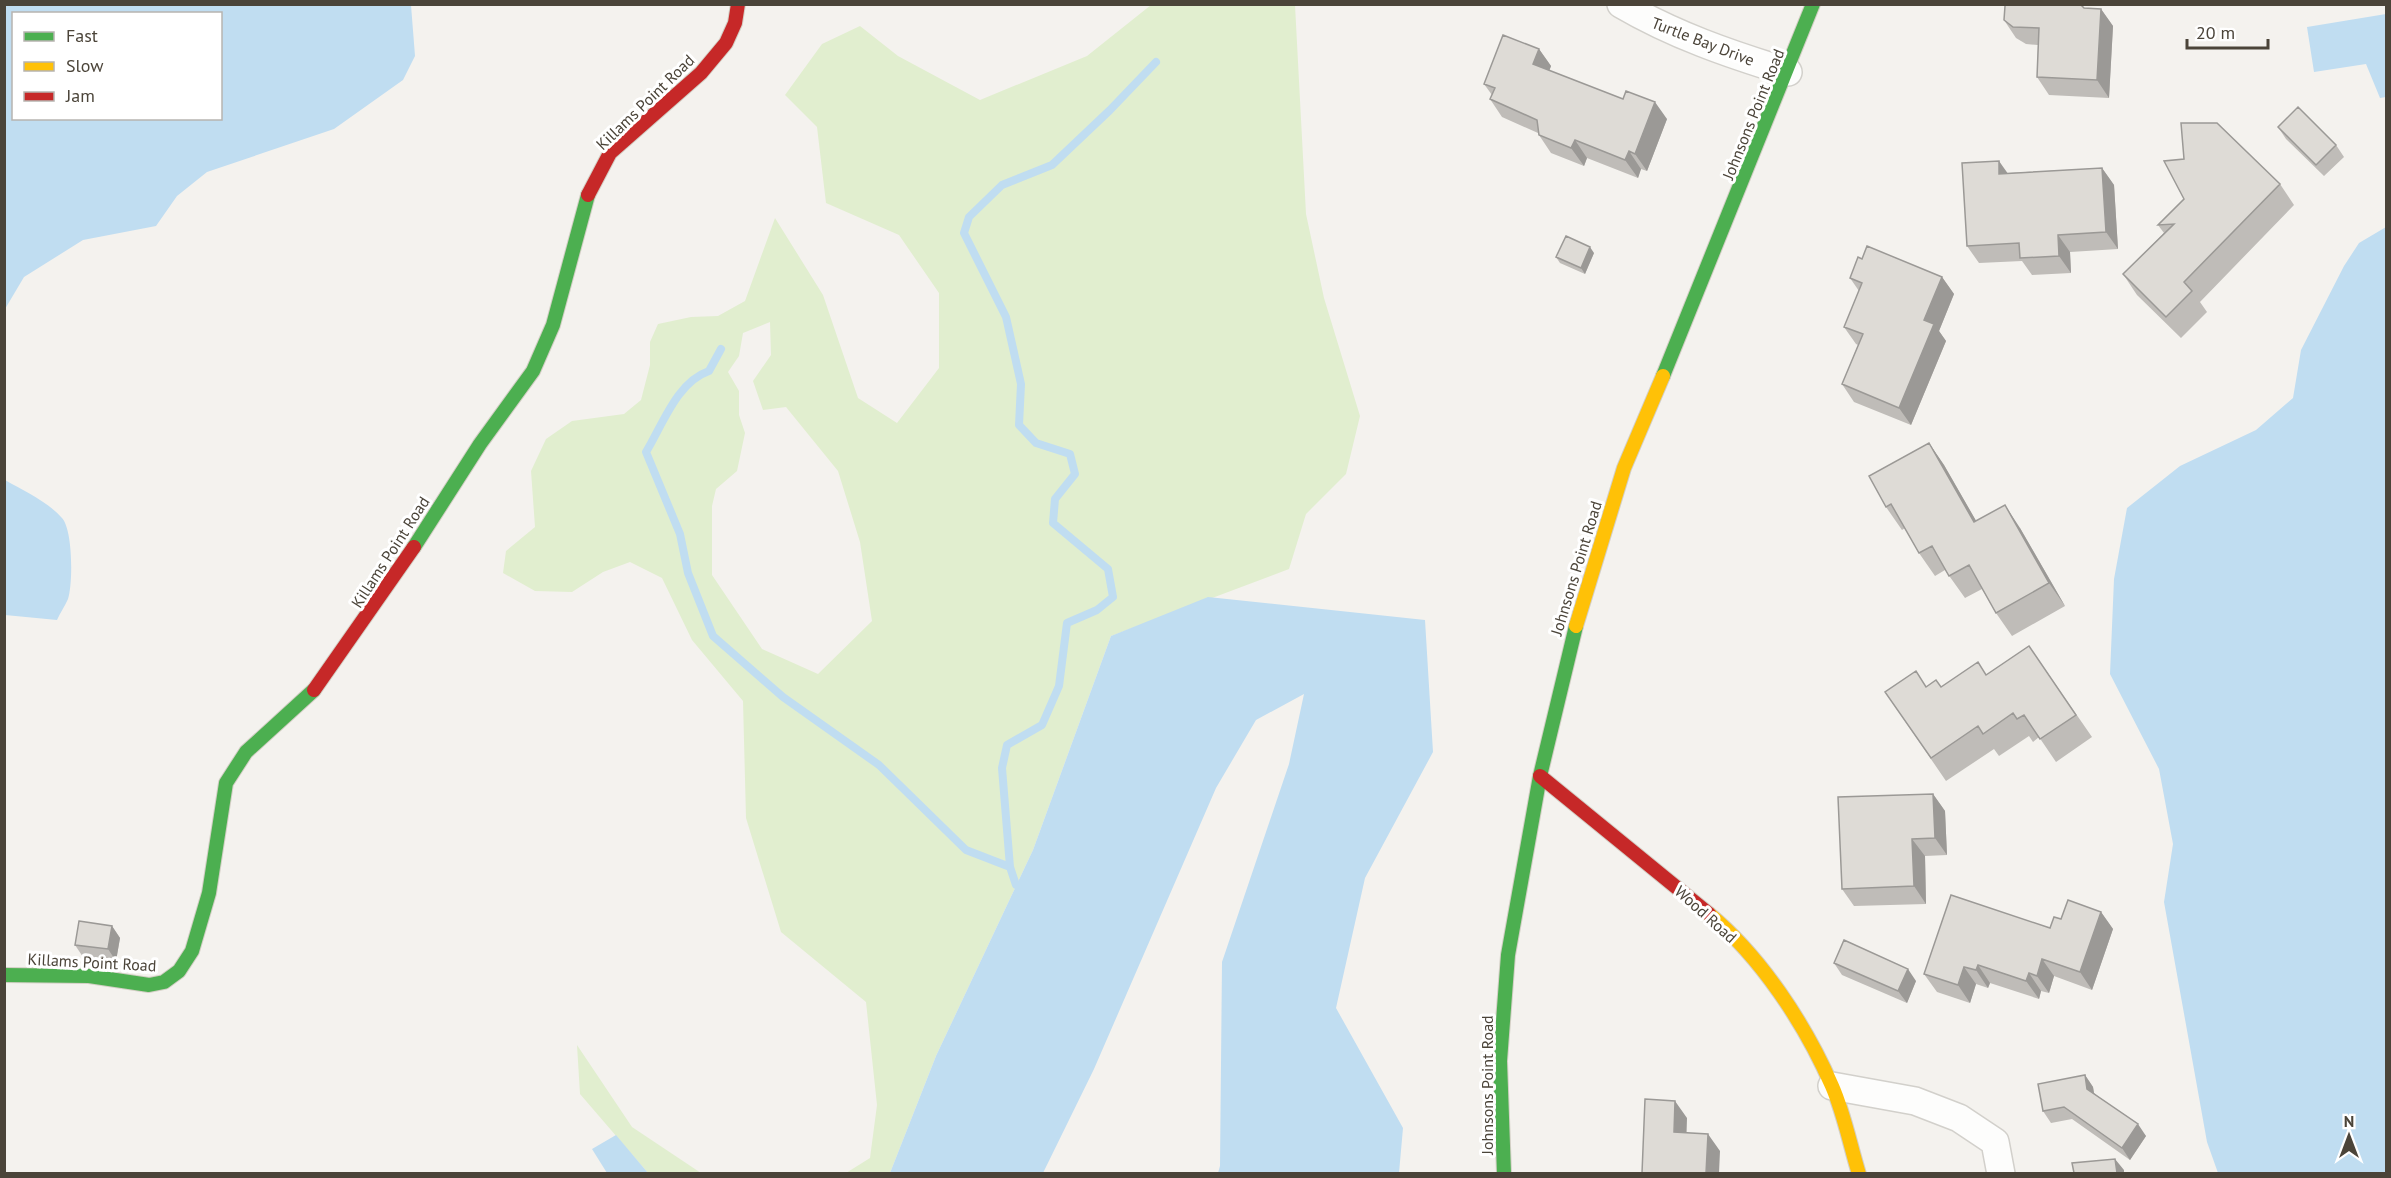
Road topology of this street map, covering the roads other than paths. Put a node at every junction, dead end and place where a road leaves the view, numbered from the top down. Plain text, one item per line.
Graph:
1 (738, 4) edge
2 (1621, 4) edge
3 (1813, 4) edge
4 (1788, 72) junction
5 (1540, 777) junction
6 (4, 975) edge
7 (1832, 1086) junction
8 (1504, 1173) edge
9 (1858, 1173) edge
10 (2001, 1173) edge

1 - 6 street, Killams Point Road
2 - 4 street, Turtle Bay Drive
3 - 4 street, Johnsons Point Road
4 - 5 street, Johnsons Point Road
5 - 7 street, Wood Road
5 - 8 street, Johnsons Point Road
7 - 9 street, Wood Road
7 - 10 street

